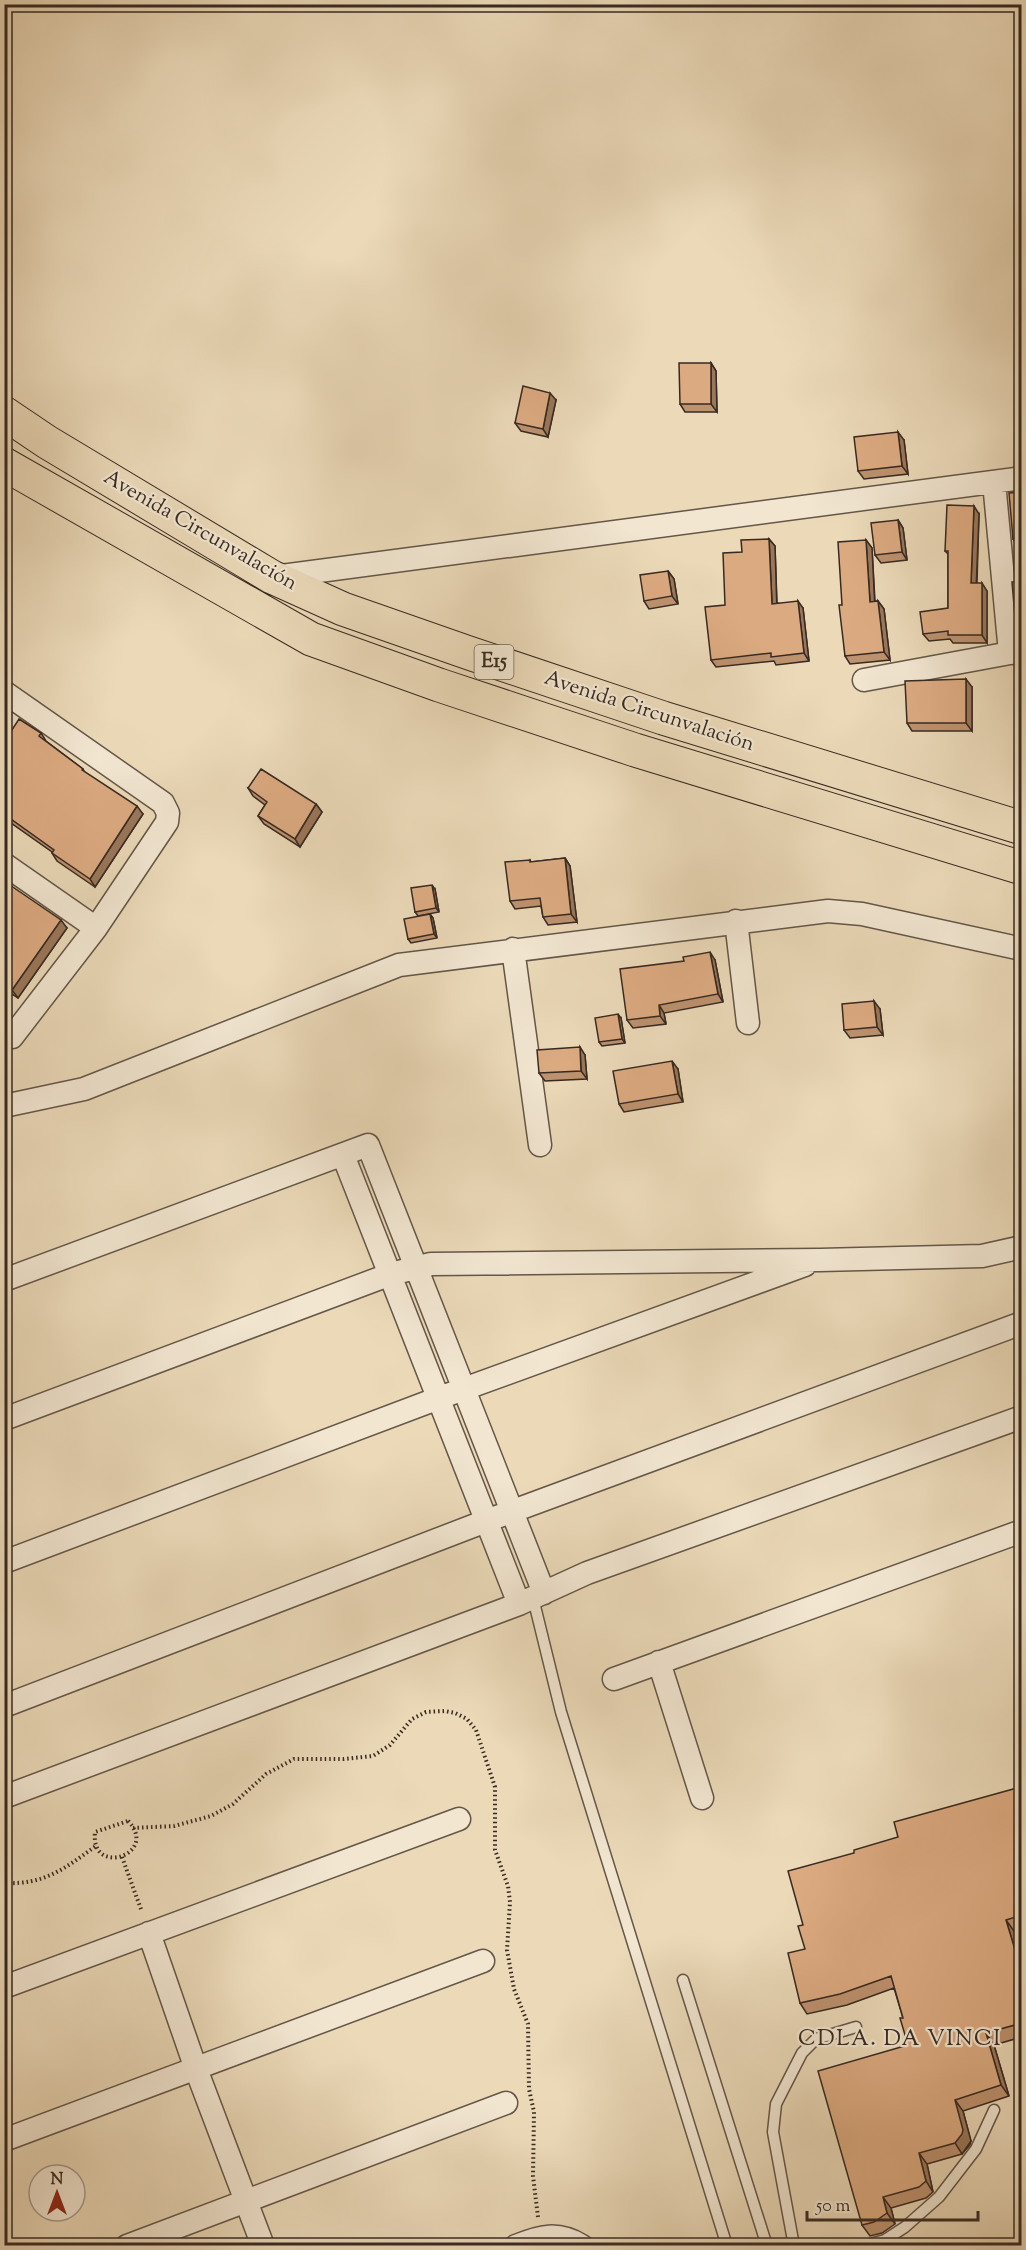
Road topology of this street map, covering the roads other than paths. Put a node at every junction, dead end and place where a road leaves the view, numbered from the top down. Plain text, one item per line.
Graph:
1 (4, 412) edge
2 (11, 476) edge
3 (1022, 478) edge
4 (994, 482) junction
5 (272, 577) junction
6 (1016, 652) edge
7 (864, 680) dead end
8 (4, 692) edge
9 (1022, 828) edge
10 (4, 864) edge
11 (1022, 868) edge
12 (736, 921) junction
13 (96, 928) junction
14 (1022, 949) edge
15 (513, 950) junction
16 (748, 1023) dead end
17 (7, 1035) edge
18 (4, 1106) edge
19 (540, 1146) dead end
20 (343, 1155) junction
21 (1022, 1247) edge
22 (820, 1260) junction
23 (415, 1266) junction
24 (391, 1274) junction
25 (4, 1280) edge
26 (1022, 1323) edge
27 (463, 1390) junction
28 (439, 1398) junction
29 (1022, 1417) edge
30 (4, 1419) edge
31 (511, 1513) junction
32 (486, 1521) junction
33 (1022, 1531) edge
34 (4, 1562) edge
35 (532, 1599) junction
36 (659, 1662) junction
37 (614, 1679) dead end
38 (4, 1706) edge
39 (4, 1797) edge
40 (702, 1798) dead end
41 (459, 1819) dead end
42 (149, 1933) junction
43 (483, 1961) dead end
44 (683, 1980) dead end
45 (4, 1987) edge
46 (856, 2027) dead end
47 (196, 2069) junction
48 (506, 2103) dead end
49 (994, 2110) dead end
50 (4, 2140) edge
51 (247, 2200) junction
52 (127, 2246) edge
53 (263, 2246) edge
54 (516, 2246) edge
55 (582, 2246) edge
56 (728, 2246) edge
57 (767, 2246) edge
58 (794, 2246) edge
59 (863, 2246) edge

1 - 5 highway, Avenida Circunvalación / E15
2 - 11 highway, Avenida Circunvalación / E15
3 - 4 street
4 - 5 street
4 - 6 street
5 - 9 highway, Avenida Circunvalación / E15
6 - 7 street
8 - 13 street
10 - 13 street
12 - 14 street
12 - 15 street
12 - 16 street
13 - 17 street
15 - 18 street
15 - 19 street
20 - 23 street
20 - 24 street
20 - 25 street
21 - 22 street
22 - 23 street
22 - 27 street
23 - 24 street
23 - 27 street
24 - 28 street
24 - 30 street
26 - 31 street
27 - 28 street
27 - 31 street
28 - 32 street
28 - 34 street
29 - 35 street
31 - 32 street
31 - 35 street
32 - 35 street
32 - 38 street
33 - 36 street
35 - 39 street
35 - 56 lane
36 - 37 street
36 - 40 street
41 - 42 street
42 - 45 street
42 - 47 street
43 - 47 street
44 - 57 lane
46 - 58 lane
47 - 50 street
47 - 51 street
48 - 51 street
49 - 59 lane
51 - 52 street
51 - 53 street
54 - 55 street

